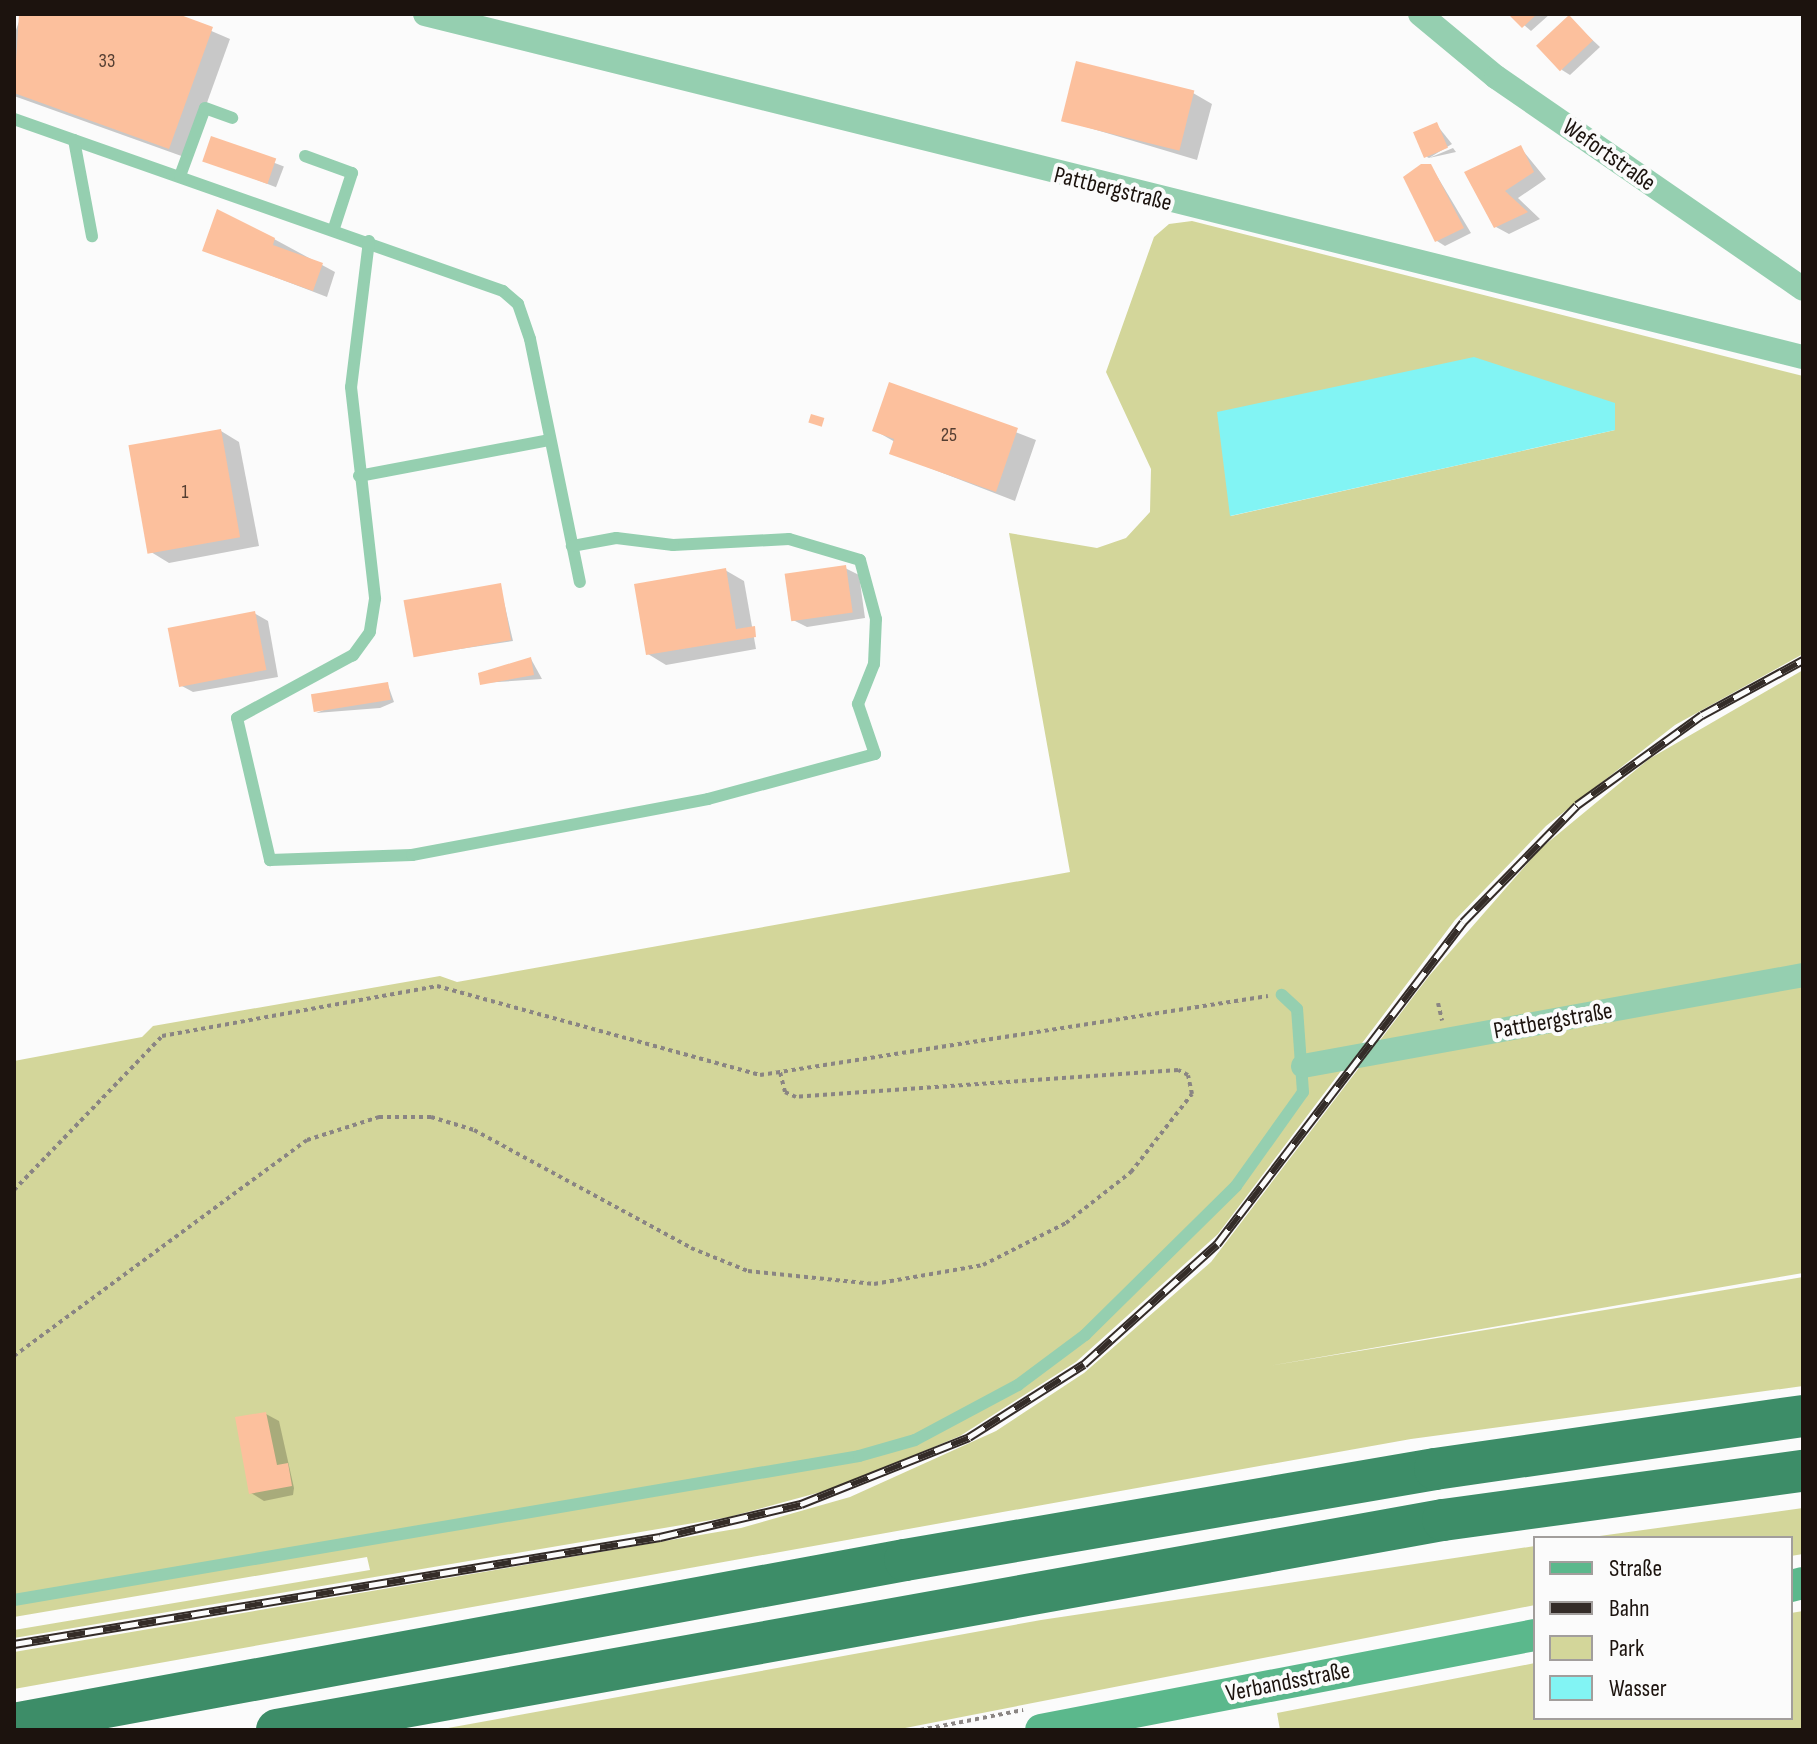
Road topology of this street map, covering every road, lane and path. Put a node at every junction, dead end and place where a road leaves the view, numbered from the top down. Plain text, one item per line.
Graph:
1 (425, 14) edge
2 (1420, 14) edge
3 (232, 118) dead end
4 (14, 119) edge
5 (74, 140) junction
6 (305, 156) dead end
7 (180, 176) junction
8 (334, 228) junction
9 (92, 236) dead end
10 (369, 241) junction
11 (1803, 289) edge
12 (1803, 357) edge
13 (549, 440) junction
14 (359, 476) junction
15 (572, 546) junction
16 (580, 582) dead end
17 (1803, 975) edge
18 (1282, 995) joint
19 (1303, 1066) junction
20 (780, 1072) junction
21 (14, 1190) edge
22 (14, 1356) edge
23 (1803, 1416) edge
24 (1803, 1471) edge
25 (14, 1600) edge
26 (1533, 1635) edge
27 (14, 1724) edge
28 (277, 1730) edge
29 (1041, 1730) edge

1 - 12 street, Pattbergstraße
2 - 11 street, Wefortstraße
3 - 7 lane
4 - 5 lane
5 - 7 lane
5 - 9 lane
6 - 8 lane
7 - 8 lane
8 - 10 lane
10 - 13 lane
10 - 14 lane
13 - 14 lane
13 - 15 lane
14 - 15 lane
15 - 16 lane
17 - 19 street, Pattbergstraße
18 - 19 lane
18 - 20 path
19 - 25 lane
20 - 21 path
20 - 22 path
23 - 27 highway
24 - 28 highway
26 - 29 main road, Verbandsstraße

